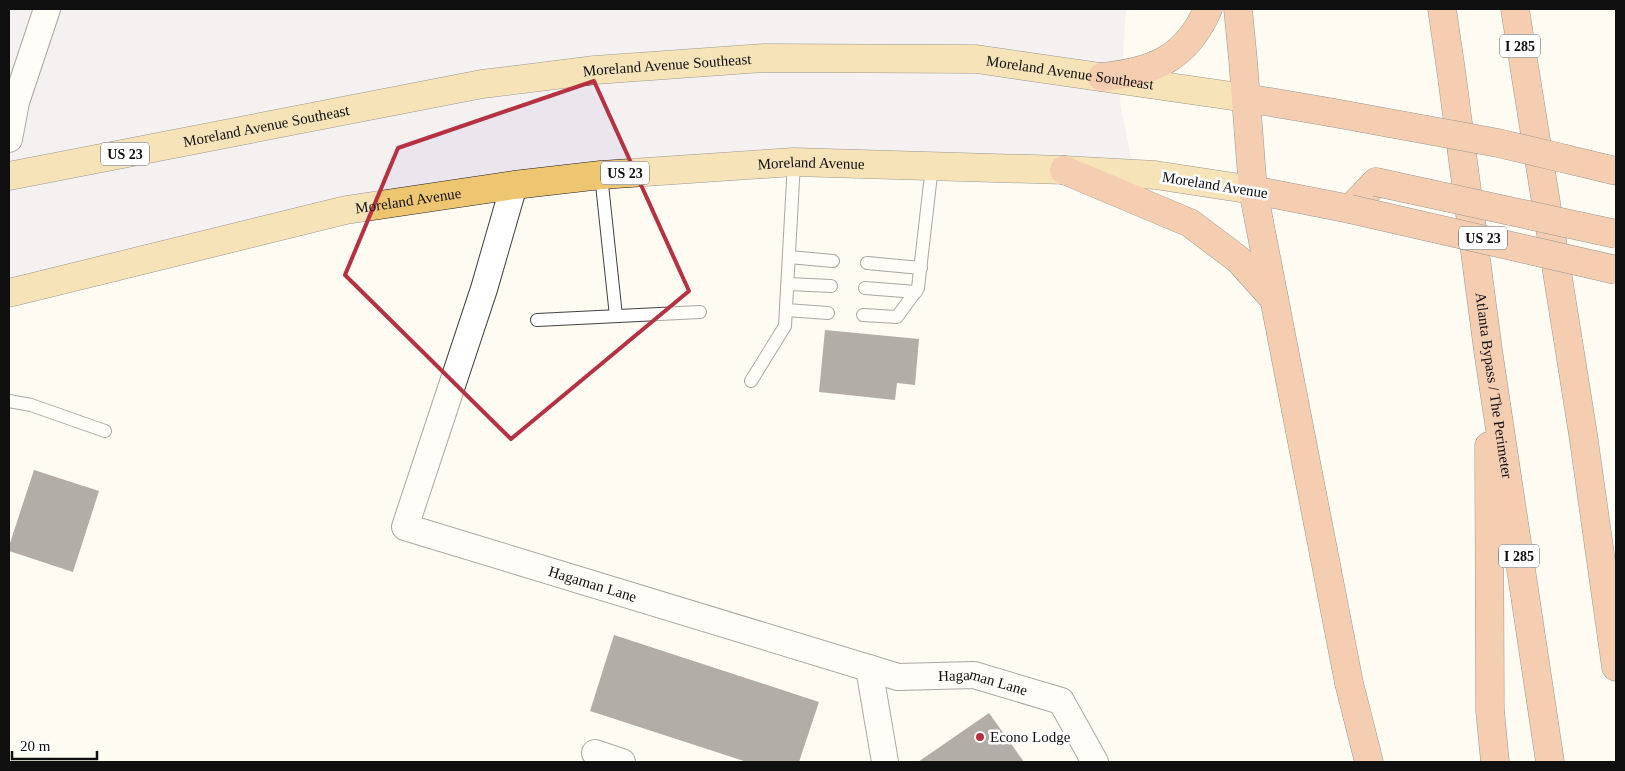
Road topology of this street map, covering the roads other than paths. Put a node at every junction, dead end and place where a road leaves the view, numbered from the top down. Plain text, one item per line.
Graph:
1 (47, 9) edge
2 (1208, 9) edge
3 (1238, 9) edge
4 (1442, 9) edge
5 (1515, 9) edge
6 (1102, 78) junction
7 (1246, 98) junction
8 (9, 139) edge
9 (794, 162) junction
10 (932, 166) junction
11 (1064, 170) junction
12 (1616, 171) edge
13 (601, 175) junction
14 (9, 176) edge
15 (514, 185) junction
16 (1253, 190) junction
17 (1350, 209) junction
18 (1616, 234) edge
19 (789, 257) junction
20 (833, 261) dead end
21 (867, 263) dead end
22 (922, 268) junction
23 (1616, 270) edge
24 (788, 284) junction
25 (831, 286) dead end
26 (865, 288) dead end
27 (916, 292) junction
28 (9, 293) edge
29 (1274, 300) junction
30 (786, 310) junction
31 (700, 312) dead end
32 (828, 312) dead end
33 (863, 315) dead end
34 (616, 316) junction
35 (537, 320) dead end
36 (1488, 350) junction
37 (751, 381) dead end
38 (9, 401) edge
39 (105, 431) dead end
40 (1582, 434) junction
41 (1616, 594) edge
42 (1616, 667) edge
43 (868, 668) junction
44 (1349, 683) junction
45 (595, 753) dead end
46 (883, 761) edge
47 (622, 762) edge
48 (1095, 762) edge
49 (1359, 762) edge
50 (1369, 762) edge
51 (1495, 762) edge
52 (1550, 762) edge

1 - 8 street
2 - 6 highway
3 - 7 highway
4 - 36 highway, Atlanta Bypass / The Perimeter / I 285
5 - 40 highway, I 285
6 - 7 main road, Moreland Avenue Southeast / US 23
6 - 14 main road, Moreland Avenue Southeast / US 23
7 - 12 highway, Moreland Avenue Southeast / US 23, bridge
7 - 16 highway
9 - 10 main road, Moreland Avenue / US 23
9 - 13 main road, Moreland Avenue / US 23
9 - 19 lane
10 - 11 main road, Moreland Avenue / US 23
10 - 22 lane
11 - 16 main road, Moreland Avenue / US 23
11 - 29 highway
13 - 15 main road, Moreland Avenue / US 23
13 - 34 lane
15 - 28 main road, Moreland Avenue / US 23
15 - 43 street, Hagaman Lane
16 - 17 highway, Moreland Avenue / US 23
16 - 29 highway
17 - 18 highway, bridge
17 - 23 highway, Moreland Avenue / US 23, bridge
19 - 20 lane
19 - 24 lane
21 - 22 lane
22 - 27 lane
24 - 25 lane
24 - 30 lane
26 - 27 lane
27 - 33 lane
29 - 44 highway
30 - 32 lane
30 - 37 lane
31 - 34 lane
34 - 35 lane
36 - 51 highway
36 - 52 highway, Atlanta Bypass / The Perimeter / I 285
38 - 39 lane
40 - 41 highway
40 - 42 highway, I 285
43 - 46 street
43 - 48 street, Hagaman Lane
44 - 49 highway
44 - 50 highway
45 - 47 street

